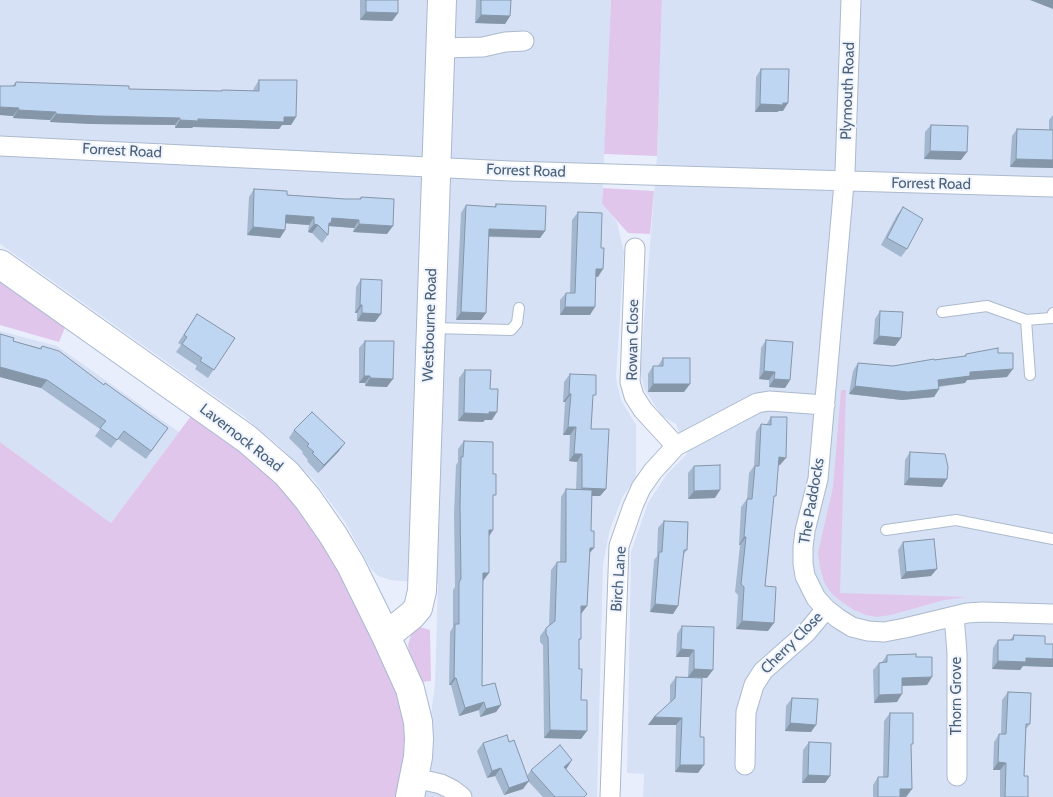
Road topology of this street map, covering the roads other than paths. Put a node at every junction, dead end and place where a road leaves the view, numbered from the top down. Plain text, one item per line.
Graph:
1 (442, 0) edge
2 (851, 0) edge
3 (524, 41) dead end
4 (440, 48) junction
5 (0, 146) edge
6 (435, 166) junction
7 (843, 182) junction
8 (1053, 187) edge
9 (635, 248) dead end
10 (0, 264) edge
11 (519, 308) dead end
12 (942, 312) dead end
13 (1053, 313) edge
14 (1026, 320) junction
15 (430, 328) junction
16 (1030, 375) dead end
17 (825, 405) junction
18 (676, 446) junction
19 (886, 530) dead end
20 (1053, 539) edge
21 (826, 609) junction
22 (1053, 614) edge
23 (954, 616) junction
24 (386, 636) junction
25 (745, 765) dead end
26 (957, 776) dead end
27 (412, 787) edge
28 (462, 797) edge
29 (610, 797) edge

1 - 4 main road, Westbourne Road
2 - 7 street, Plymouth Road
3 - 4 street
4 - 6 main road, Westbourne Road
5 - 6 street, Forrest Road
6 - 7 street, Forrest Road
6 - 15 main road, Westbourne Road
7 - 8 street, Forrest Road
7 - 17 street, The Paddocks
9 - 18 street, Rowan Close
10 - 24 main road, Lavernock Road
11 - 15 lane
12 - 14 lane
13 - 14 lane
14 - 16 lane
15 - 24 main road, Westbourne Road
17 - 18 street, Birch Lane
17 - 21 street, The Paddocks
18 - 29 street, Birch Lane
19 - 20 lane
21 - 23 street, The Paddocks
21 - 25 street, Cherry Close
22 - 23 street, The Paddocks
23 - 26 street, Thorn Grove
24 - 27 main road, Lavernock Road
27 - 28 street

